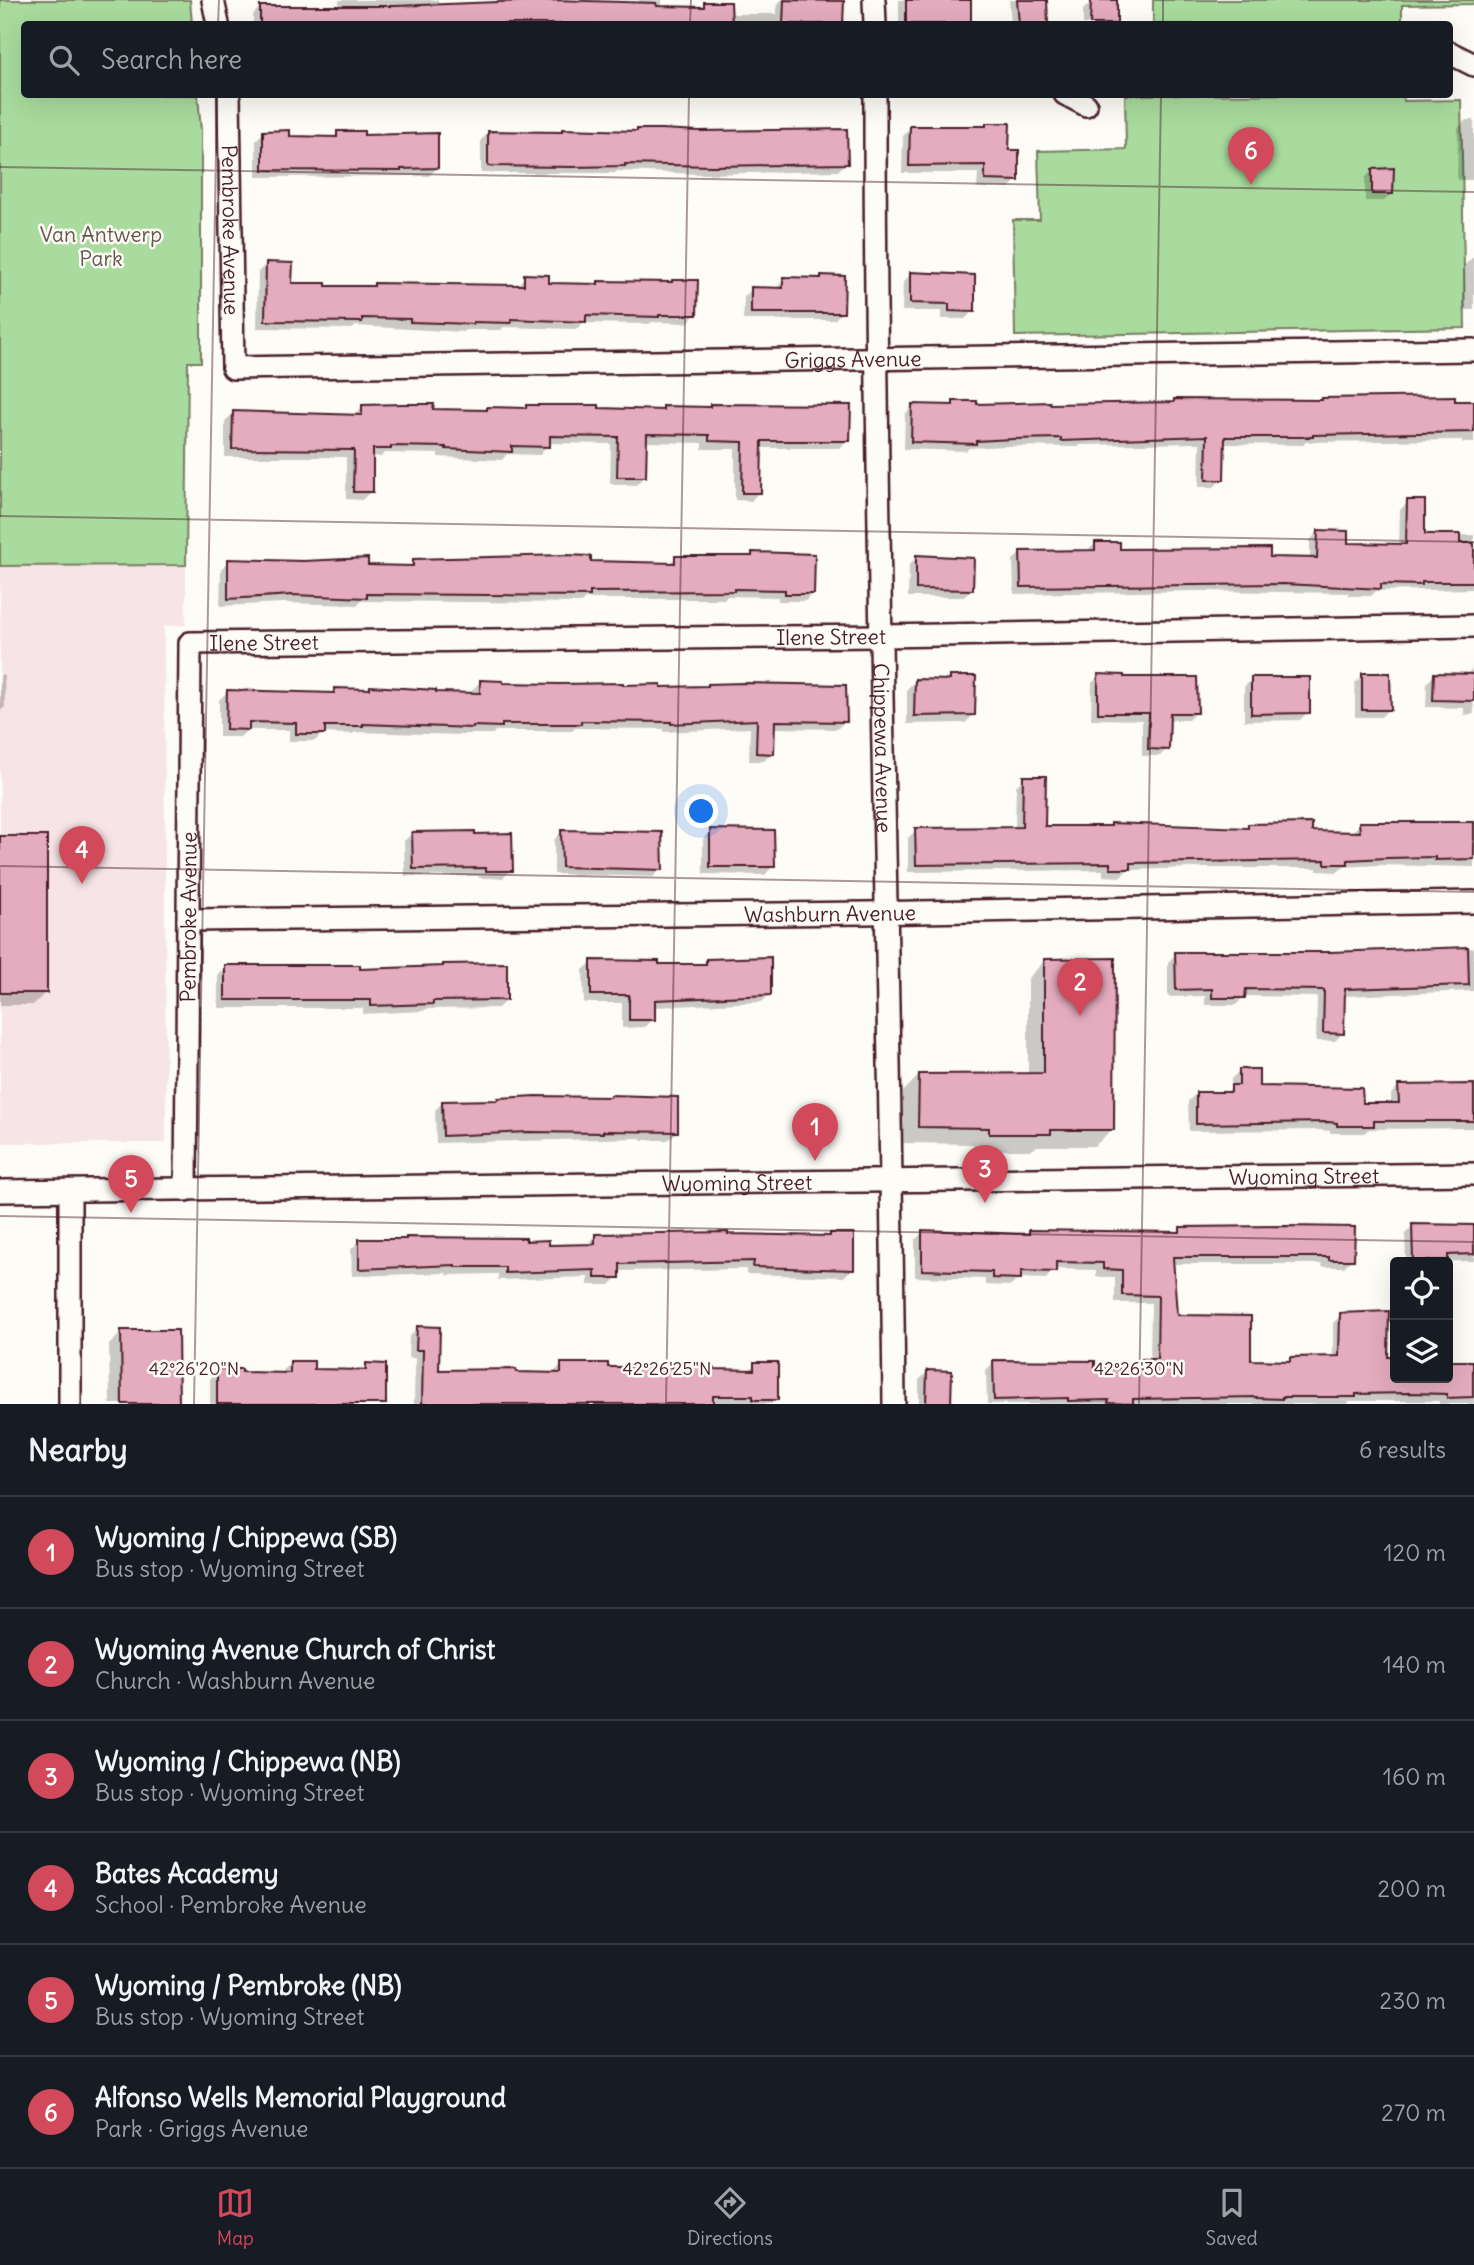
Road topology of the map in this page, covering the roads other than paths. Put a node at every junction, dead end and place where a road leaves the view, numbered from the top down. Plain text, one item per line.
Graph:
1 (213, 0) edge
2 (874, 0) edge
3 (217, 21) edge
4 (874, 21) edge
5 (1453, 54) edge
6 (1474, 65) edge
7 (229, 98) edge
8 (875, 98) edge
9 (1073, 98) edge
10 (1086, 105) dead end
11 (1474, 350) edge
12 (878, 358) junction
13 (233, 368) joint
14 (1474, 626) edge
15 (883, 636) junction
16 (190, 643) joint
17 (1474, 902) edge
18 (885, 912) junction
19 (188, 920) junction
20 (1474, 1174) edge
21 (892, 1180) junction
22 (186, 1190) junction
23 (0, 1191) edge
24 (70, 1191) junction
25 (70, 1404) edge
26 (894, 1404) edge

1 - 3 street
2 - 4 street
5 - 6 street
7 - 13 street, Pembroke Avenue
8 - 12 street, Chippewa Avenue
9 - 10 street
11 - 12 street, Griggs Avenue
12 - 13 street, Griggs Avenue
12 - 15 street, Chippewa Avenue
14 - 15 street, Ilene Street
15 - 16 street, Ilene Street
15 - 18 street, Chippewa Avenue
16 - 19 street, Pembroke Avenue
17 - 18 street, Washburn Avenue
18 - 19 street, Washburn Avenue
18 - 21 street, Chippewa Avenue
19 - 22 street, Pembroke Avenue
20 - 21 street, Wyoming Street
21 - 22 street, Wyoming Street
21 - 26 street, Chippewa Avenue
22 - 24 street, Wyoming Street
23 - 24 street, Wyoming Street
24 - 25 street

